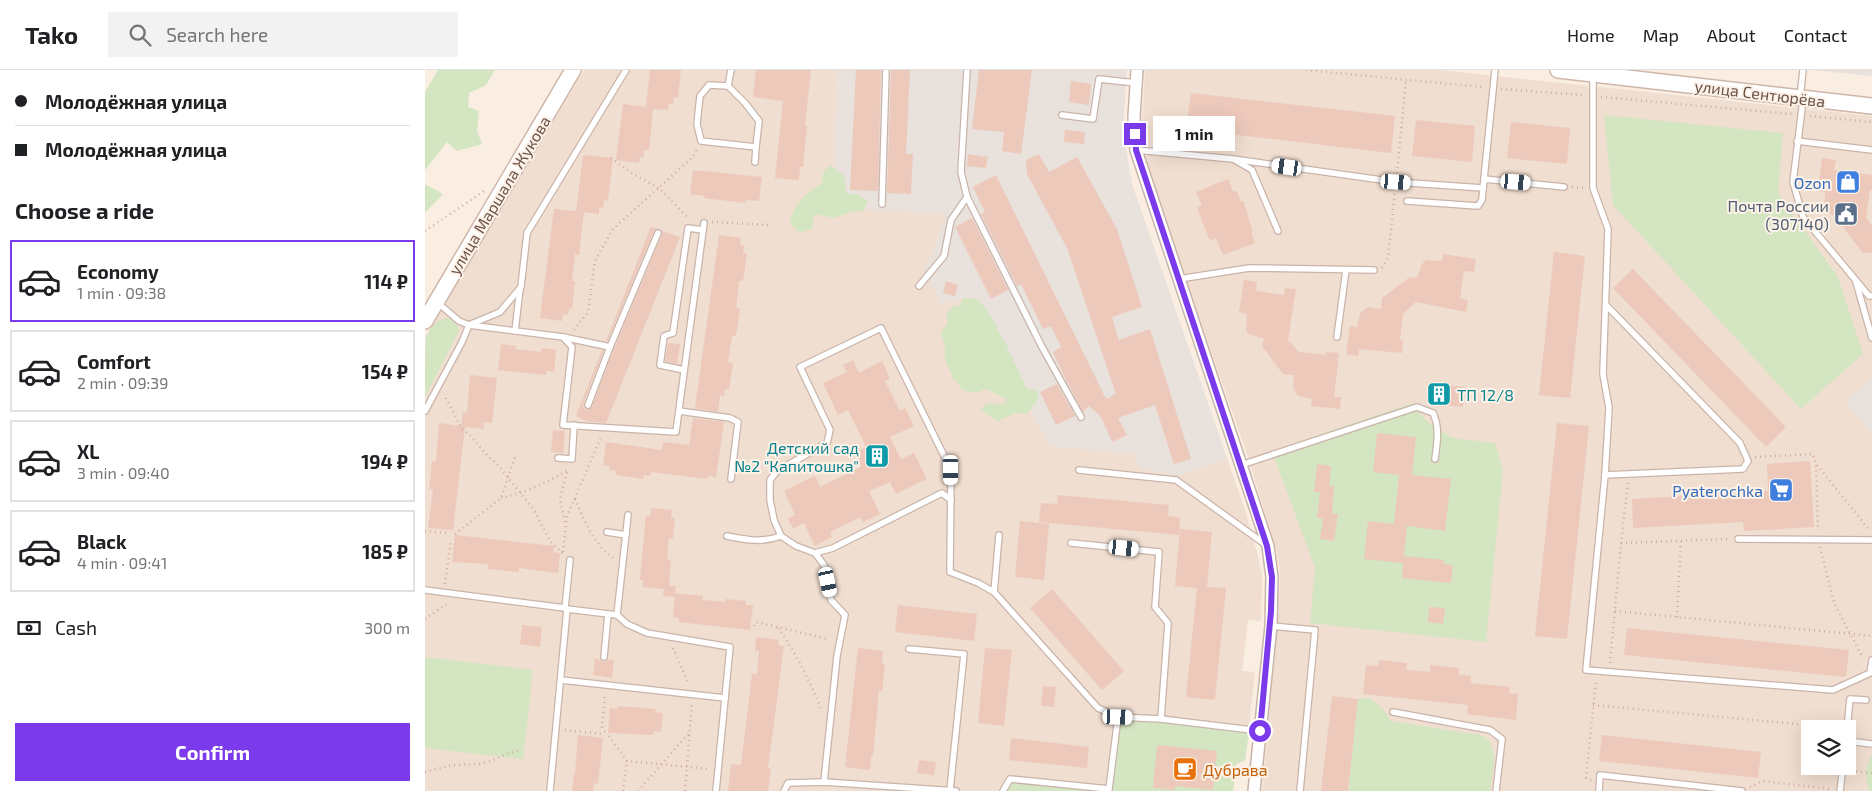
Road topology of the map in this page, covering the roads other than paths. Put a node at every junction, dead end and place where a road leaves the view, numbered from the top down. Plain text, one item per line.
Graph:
1 (573, 70) edge
2 (625, 70) edge
3 (731, 70) edge
4 (886, 70) edge
5 (967, 70) edge
6 (1137, 70) edge
7 (1495, 70) edge
8 (1558, 70) edge
9 (1803, 70) edge
10 (1593, 74) junction
11 (1136, 83) junction
12 (728, 86) junction
13 (1801, 98) junction
14 (1872, 106) edge
15 (1061, 116) dead end
16 (1797, 141) junction
17 (756, 147) junction
18 (1136, 150) junction
19 (1872, 150) edge
20 (1233, 159) junction
21 (755, 162) dead end
22 (1484, 179) junction
23 (1564, 187) road end
24 (1483, 188) junction
25 (967, 197) junction
26 (1407, 200) dead end
27 (882, 204) dead end
28 (1278, 231) dead end
29 (658, 233) dead end
30 (1346, 270) junction
31 (1375, 270) dead end
32 (1179, 279) junction
33 (1855, 280) junction
34 (919, 286) dead end
35 (521, 287) junction
36 (1872, 296) edge
37 (436, 302) junction
38 (1606, 305) junction
39 (425, 321) edge
40 (469, 325) junction
41 (515, 331) junction
42 (563, 337) junction
43 (1337, 337) dead end
44 (1872, 338) edge
45 (610, 348) junction
46 (684, 370) junction
47 (588, 405) dead end
48 (425, 411) edge
49 (679, 411) junction
50 (1081, 417) dead end
51 (574, 426) junction
52 (558, 458) dead end
53 (1435, 459) dead end
54 (1241, 465) junction
55 (1079, 470) dead end
56 (1605, 475) junction
57 (731, 479) dead end
58 (951, 500) junction
59 (628, 515) dead end
60 (607, 532) dead end
61 (626, 534) junction
62 (999, 535) dead end
63 (727, 536) dead end
64 (781, 536) junction
65 (1738, 539) road end
66 (1872, 540) edge
67 (1071, 543) dead end
68 (1267, 546) junction
69 (815, 552) junction
70 (570, 560) dead end
71 (425, 590) edge
72 (994, 592) junction
73 (566, 609) junction
74 (608, 614) junction
75 (617, 615) junction
76 (1271, 626) junction
77 (909, 649) dead end
78 (604, 657) dead end
79 (1872, 660) edge
80 (561, 680) junction
81 (725, 698) junction
82 (1866, 700) dead end
83 (1393, 712) dead end
84 (1118, 717) junction
85 (1161, 719) junction
86 (1848, 720) edge
87 (1260, 731) junction
88 (1856, 742) edge
89 (1872, 744) edge
90 (1842, 775) edge
91 (824, 782) junction
92 (953, 790) edge
93 (1109, 790) edge
94 (550, 791) edge
95 (717, 791) edge
96 (784, 791) edge
97 (1003, 791) edge
98 (1254, 791) edge
99 (1300, 791) edge
100 (1496, 791) edge
101 (1599, 791) edge
102 (1742, 791) edge
103 (1840, 791) edge

1 - 37 main road, улица Маршала Жукова
2 - 35 lane
3 - 12 lane
4 - 27 lane
5 - 25 lane
6 - 11 street
7 - 22 lane
8 - 10 main road, улица Сентюрёва
9 - 13 lane
10 - 13 main road, улица Сентюрёва
10 - 38 lane
11 - 15 lane
11 - 18 street
12 - 17 lane
12 - 17 lane
13 - 14 main road, улица Сентюрёва
13 - 16 lane
16 - 19 lane
16 - 33 lane
17 - 21 lane
18 - 20 lane
18 - 32 street
20 - 24 lane
20 - 28 lane
22 - 23 lane
22 - 24 lane
24 - 26 lane
25 - 34 lane
25 - 50 lane
29 - 45 lane
30 - 31 lane
30 - 32 lane
30 - 43 lane
32 - 54 street
33 - 36 lane
33 - 44 lane
35 - 40 lane
35 - 41 lane
37 - 39 main road, улица Маршала Жукова
37 - 40 lane
38 - 56 lane
38 - 56 lane
40 - 41 lane
40 - 48 lane
41 - 42 lane
42 - 45 lane
42 - 51 lane
45 - 47 lane
46 - 46 lane
46 - 49 lane
49 - 51 lane
49 - 57 lane
51 - 52 lane
53 - 54 lane
54 - 68 street
55 - 68 lane
56 - 79 lane
58 - 64 lane
58 - 69 lane
58 - 72 lane
59 - 61 lane
60 - 61 lane
61 - 75 lane
62 - 72 lane
63 - 64 lane
64 - 69 lane
65 - 66 lane
67 - 85 lane
68 - 76 street
69 - 91 lane
70 - 73 lane
71 - 73 lane
72 - 84 lane
73 - 74 lane
73 - 80 lane
74 - 75 lane
74 - 78 lane
75 - 81 lane
76 - 87 street
76 - 99 lane
77 - 92 lane
80 - 81 lane
80 - 94 lane
81 - 95 lane
82 - 86 lane
83 - 100 lane
84 - 85 lane
84 - 93 lane
85 - 87 lane
87 - 98 street
88 - 89 lane
90 - 103 lane
91 - 92 lane
91 - 96 lane
93 - 97 lane
101 - 102 lane

